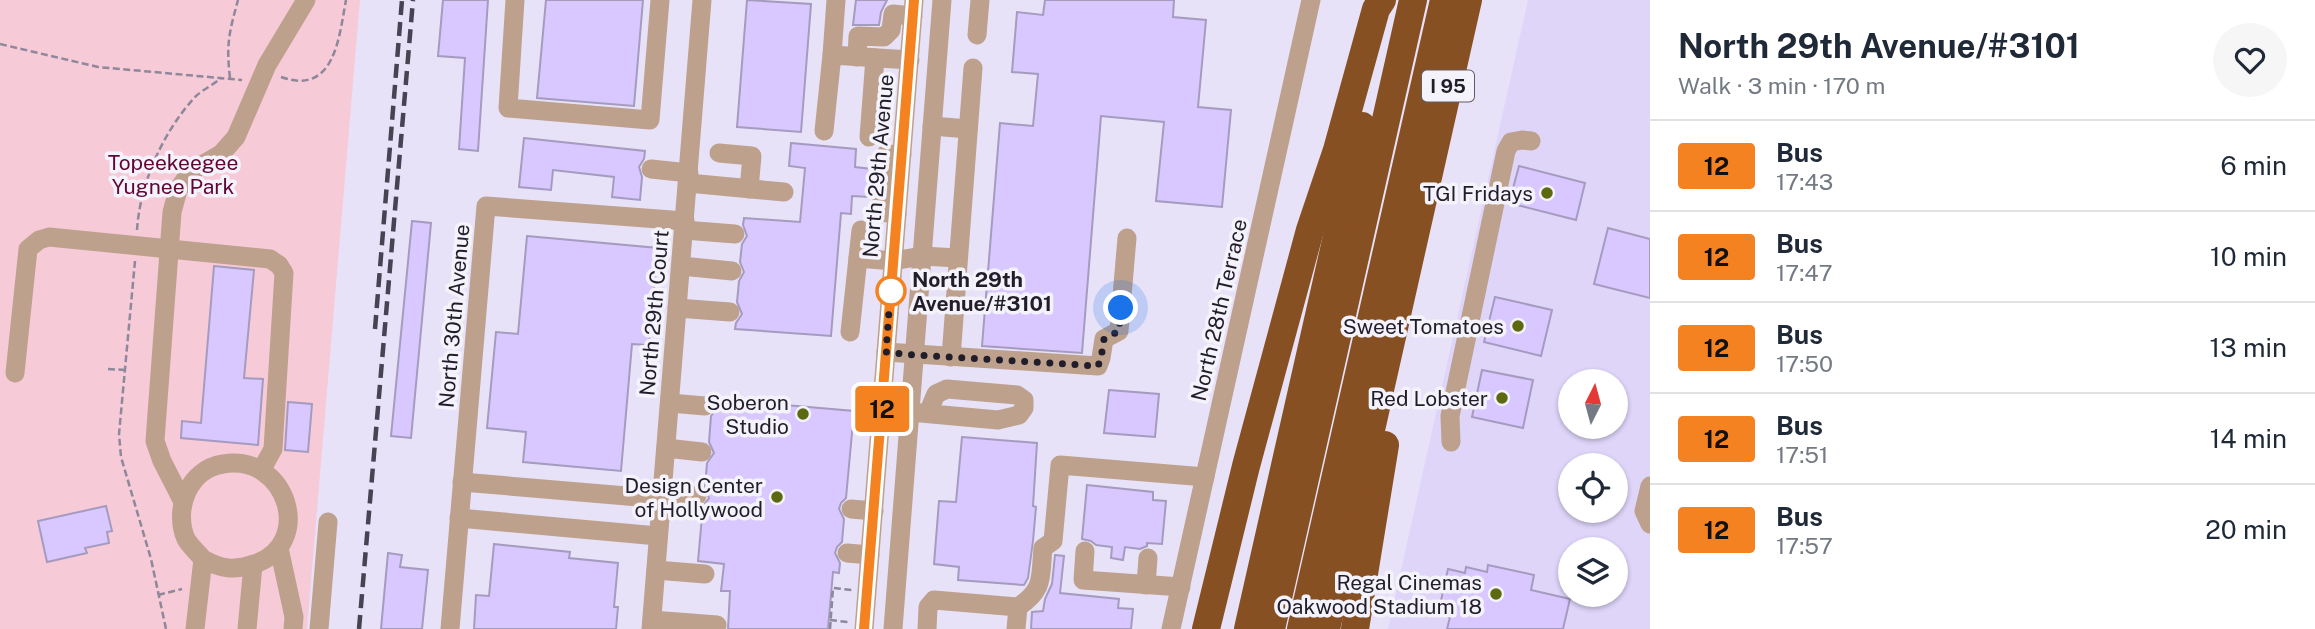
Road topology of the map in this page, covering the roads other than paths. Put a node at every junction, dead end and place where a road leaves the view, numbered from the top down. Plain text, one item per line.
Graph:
1 (306, 0) edge
2 (515, 0) edge
3 (660, 0) edge
4 (702, 0) edge
5 (836, 0) edge
6 (942, 0) edge
7 (980, 0) edge
8 (1311, 0) edge
9 (1382, 0) edge
10 (1391, 0) edge
11 (1413, 0) edge
12 (1444, 0) edge
13 (1468, 0) edge
14 (914, 8) edge
15 (976, 35) dead end
16 (832, 55) junction
17 (866, 57) junction
18 (909, 60) junction
19 (973, 68) dead end
20 (932, 126) junction
21 (968, 129) junction
22 (824, 131) dead end
23 (870, 137) dead end
24 (1531, 141) dead end
25 (719, 153) dead end
26 (651, 169) dead end
27 (1428, 172) junction
28 (688, 178) junction
29 (749, 189) junction
30 (784, 192) dead end
31 (684, 226) junction
32 (860, 230) dead end
33 (735, 234) dead end
34 (1127, 238) dead end
35 (169, 250) junction
36 (922, 256) junction
37 (858, 258) junction
38 (958, 258) junction
39 (893, 261) junction
40 (681, 266) junction
41 (732, 271) dead end
42 (677, 308) junction
43 (730, 312) dead end
44 (850, 332) dead end
45 (886, 352) junction
46 (914, 355) junction
47 (951, 357) junction
48 (15, 373) dead end
49 (670, 403) junction
50 (705, 406) dead end
51 (1451, 442) dead end
52 (666, 448) junction
53 (702, 452) dead end
54 (262, 469) junction
55 (1205, 477) junction
56 (462, 482) junction
57 (1650, 486) edge
58 (662, 496) junction
59 (697, 496) dead end
60 (183, 502) junction
61 (851, 509) dead end
62 (874, 511) junction
63 (459, 518) junction
64 (328, 522) dead end
65 (1650, 524) edge
66 (658, 536) junction
67 (279, 548) junction
68 (1085, 551) dead end
69 (847, 553) dead end
70 (870, 555) junction
71 (1148, 558) dead end
72 (203, 559) junction
73 (253, 565) junction
74 (656, 570) junction
75 (705, 574) dead end
76 (1146, 584) junction
77 (1181, 587) junction
78 (1018, 607) junction
79 (651, 624) edge
80 (716, 625) dead end
81 (859, 626) edge
82 (195, 629) edge
83 (247, 629) edge
84 (293, 629) edge
85 (319, 629) edge
86 (450, 629) edge
87 (893, 629) edge
88 (927, 629) edge
89 (1016, 629) edge
90 (1171, 629) edge
91 (1206, 629) edge
92 (1248, 629) edge
93 (1271, 629) edge
94 (1301, 629) edge
95 (1326, 629) edge
96 (1355, 629) edge

1 - 35 street
2 - 3 street
4 - 28 street, North 29th Court
5 - 16 street
6 - 20 street
7 - 15 street
8 - 55 street, North 28th Terrace
9 - 91 highway
10 - 92 highway
11 - 93 highway
12 - 94 highway
13 - 27 highway, I 95
14 - 17 street
14 - 18 street, North 29th Avenue
16 - 17 street
16 - 22 street
17 - 18 street
17 - 23 street
18 - 39 street, North 29th Avenue
19 - 21 street
20 - 21 street
20 - 36 street
21 - 38 street
24 - 51 street
25 - 29 street
26 - 28 street
27 - 95 highway, I 95
27 - 96 highway
28 - 29 street
28 - 31 street, North 29th Court
29 - 30 street
31 - 33 street
31 - 40 street, North 29th Court
31 - 56 street, North 30th Avenue
32 - 37 street
34 - 47 street
35 - 48 street
35 - 54 street
35 - 60 street
36 - 38 street
36 - 39 street
36 - 46 street
37 - 39 street
37 - 44 street
38 - 47 street
39 - 45 street, North 29th Avenue
40 - 41 street
40 - 42 street, North 29th Court
42 - 43 street
42 - 49 street, North 29th Court
45 - 46 street
45 - 62 street, North 29th Avenue
46 - 47 street
46 - 87 street
49 - 50 street
49 - 52 street, North 29th Court
52 - 53 street
52 - 58 street, North 29th Court
54 - 60 street
54 - 67 street
55 - 77 street, North 28th Terrace
55 - 78 street
56 - 58 street
56 - 63 street, North 30th Avenue
57 - 65 street
58 - 59 street
58 - 66 street, North 29th Court
60 - 72 street
61 - 62 street
62 - 70 street, North 29th Avenue
63 - 66 street
63 - 86 street, North 30th Avenue
64 - 85 street
66 - 74 street, North 29th Court
67 - 73 street
67 - 84 street
68 - 76 street
69 - 70 street
70 - 81 street, North 29th Avenue
71 - 76 street
72 - 73 street
72 - 82 street
73 - 83 street
74 - 75 street
74 - 79 street, North 29th Court
76 - 77 street
77 - 90 street, North 28th Terrace
78 - 88 street
78 - 89 street
79 - 80 street

